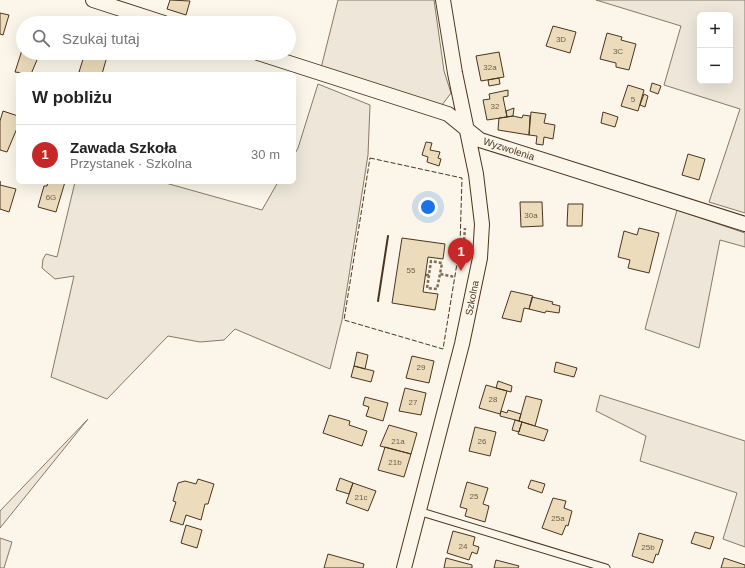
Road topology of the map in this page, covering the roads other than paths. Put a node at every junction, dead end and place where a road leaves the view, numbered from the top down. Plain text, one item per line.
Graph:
1 (93, 0) edge
2 (443, 0) edge
3 (142, 16) edge
4 (280, 60) edge
5 (466, 128) junction
6 (745, 224) edge
7 (418, 511) junction
8 (404, 568) edge
9 (606, 568) edge

1 - 3 street
2 - 5 street, Szkolna
4 - 5 street, Wyzwolenia
5 - 6 street, Wyzwolenia
5 - 7 street, Szkolna
7 - 8 street, Szkolna
7 - 9 lane

